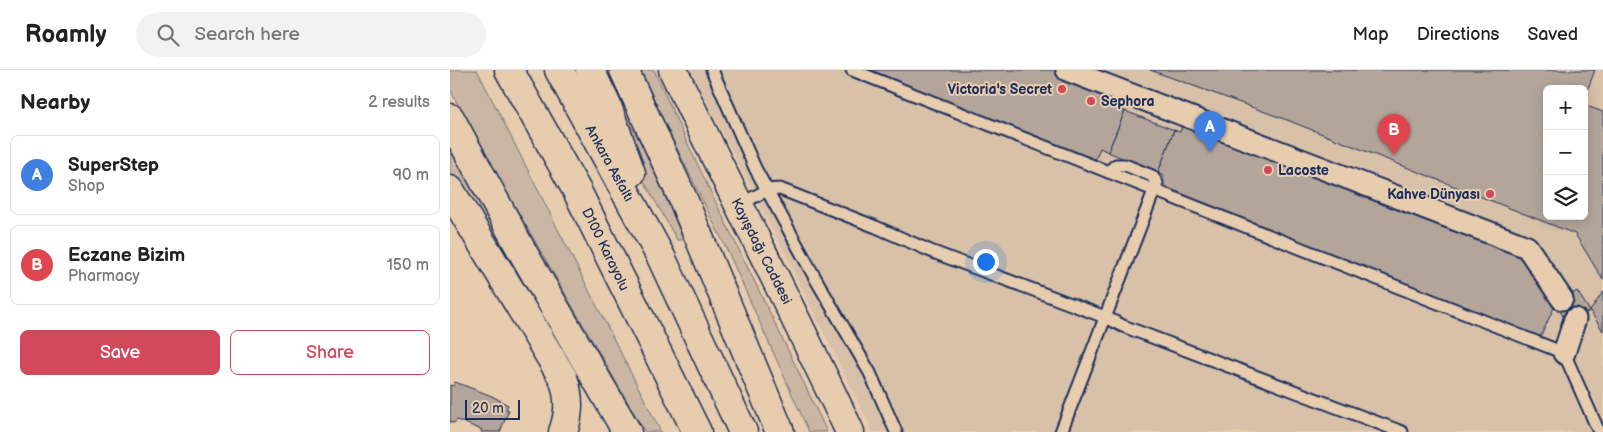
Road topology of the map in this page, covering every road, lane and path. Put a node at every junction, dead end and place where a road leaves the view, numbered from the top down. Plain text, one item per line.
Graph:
1 (509, 70) edge
2 (559, 70) edge
3 (590, 70) edge
4 (624, 70) edge
5 (673, 70) edge
6 (712, 70) edge
7 (852, 70) edge
8 (1068, 70) edge
9 (450, 118) edge
10 (450, 190) edge
11 (767, 190) junction
12 (1156, 191) junction
13 (739, 205) junction
14 (662, 257) junction
15 (1562, 300) dead end
16 (1105, 317) junction
17 (1575, 319) dead end
18 (1564, 353) junction
19 (563, 432) edge
20 (627, 432) edge
21 (697, 432) edge
22 (743, 432) edge
23 (780, 432) edge
24 (850, 432) edge
25 (896, 432) edge
26 (1061, 432) edge
27 (1402, 432) edge
28 (1599, 432) edge

1 - 21 main road, D100 Karayolu
2 - 14 main road, Ankara Asfaltı
3 - 14 main road
4 - 23 main road
5 - 13 main road, Kayışdağı Caddesi
6 - 11 lane
7 - 12 lane
8 - 15 street
9 - 20 main road
10 - 19 main road
11 - 13 lane
11 - 16 lane
11 - 25 lane
12 - 16 lane
12 - 18 lane
13 - 24 main road, Kayışdağı Caddesi
14 - 22 main road
16 - 26 lane
16 - 27 lane
17 - 18 street
18 - 28 lane

